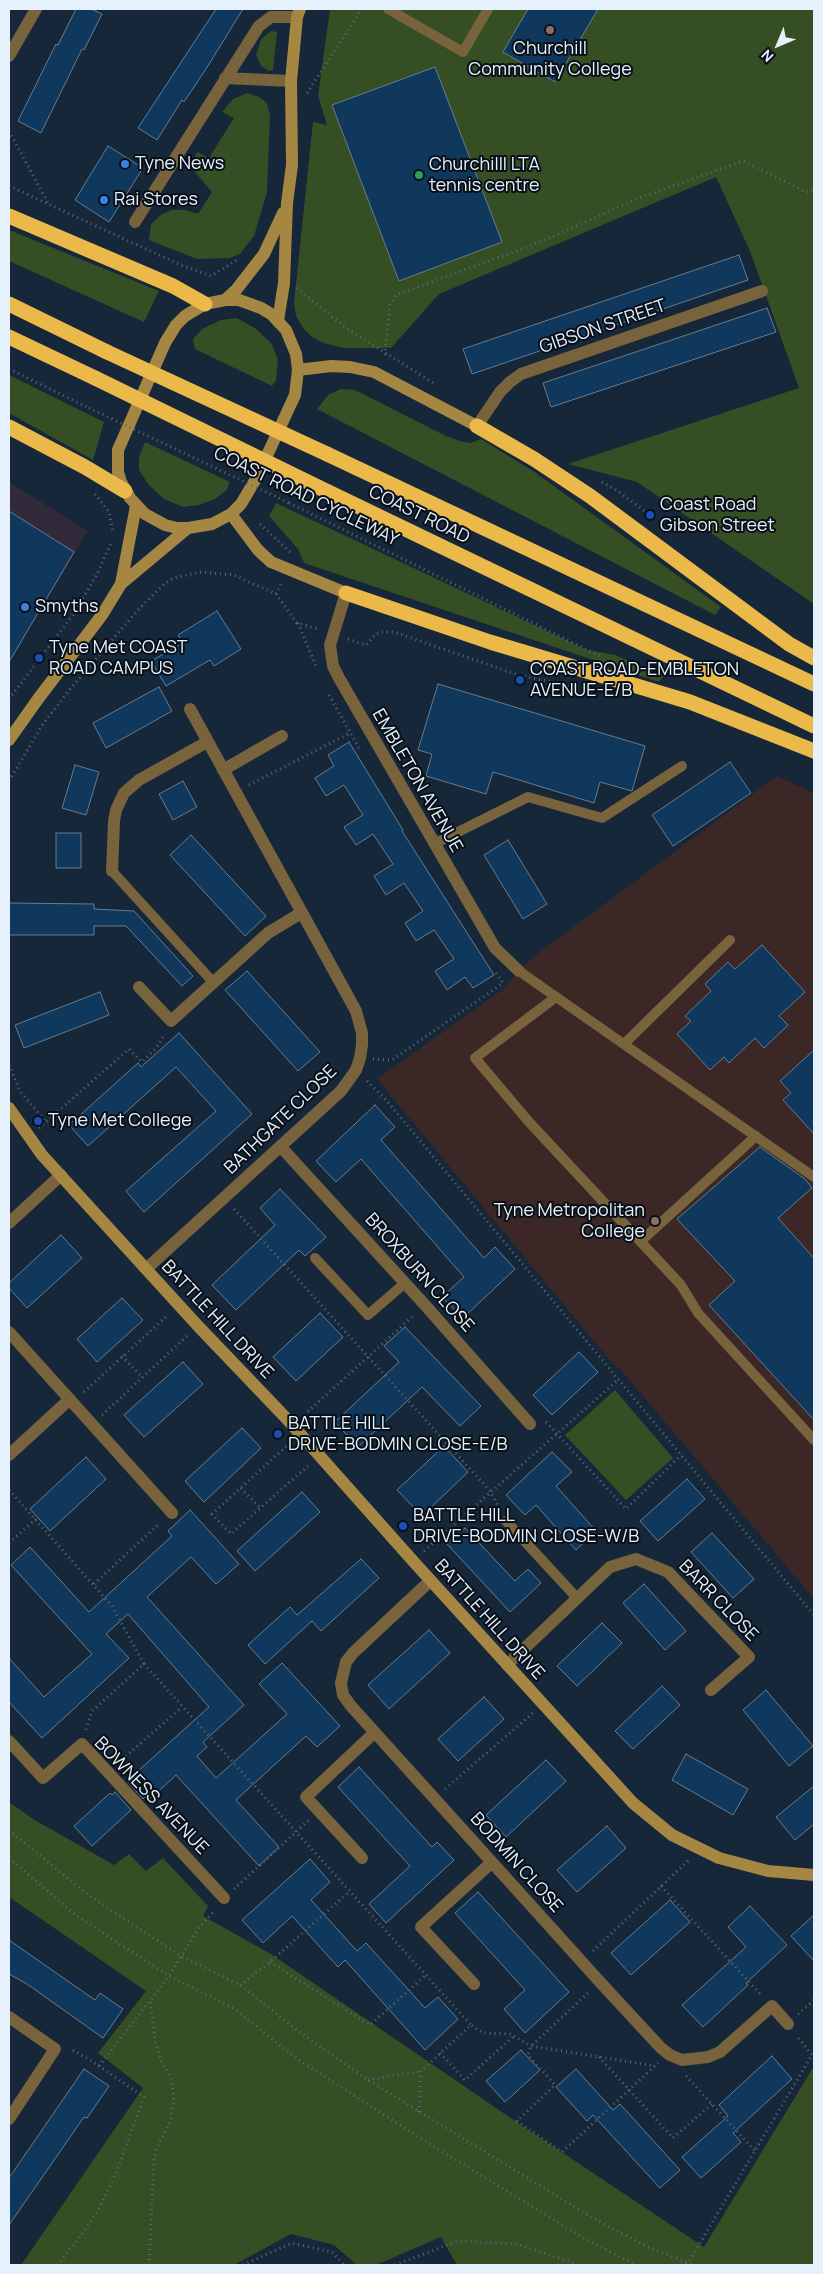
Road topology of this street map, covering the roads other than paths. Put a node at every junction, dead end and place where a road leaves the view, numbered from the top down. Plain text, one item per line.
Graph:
1 (36, 9) edge
2 (388, 9) edge
3 (488, 9) edge
4 (298, 13) edge
5 (9, 56) edge
6 (225, 78) junction
7 (292, 81) junction
8 (287, 203) junction
9 (9, 216) edge
10 (135, 222) dead end
11 (762, 291) dead end
12 (225, 300) junction
13 (9, 304) edge
14 (205, 304) junction
15 (278, 320) junction
16 (9, 337) edge
17 (298, 370) junction
18 (477, 426) junction
19 (9, 428) edge
20 (125, 491) junction
21 (136, 506) junction
22 (231, 514) junction
23 (188, 528) junction
24 (122, 584) junction
25 (346, 593) junction
26 (814, 658) edge
27 (814, 684) edge
28 (190, 709) dead end
29 (814, 726) edge
30 (282, 736) dead end
31 (9, 740) edge
32 (207, 742) junction
33 (814, 751) edge
34 (682, 766) dead end
35 (223, 770) junction
36 (434, 844) junction
37 (112, 871) joint
38 (302, 913) junction
39 (730, 940) dead end
40 (519, 971) joint
41 (214, 982) junction
42 (139, 987) dead end
43 (556, 997) junction
44 (624, 1044) junction
45 (9, 1108) edge
46 (756, 1136) junction
47 (281, 1147) junction
48 (61, 1175) junction
49 (814, 1176) edge
50 (9, 1223) edge
51 (641, 1241) junction
52 (315, 1258) dead end
53 (146, 1269) junction
54 (405, 1283) junction
55 (9, 1332) edge
56 (75, 1397) junction
57 (530, 1424) road end
58 (814, 1440) edge
59 (9, 1455) edge
60 (172, 1512) road end
61 (506, 1521) road end
62 (430, 1581) junction
63 (577, 1598) junction
64 (507, 1665) junction
65 (711, 1690) dead end
66 (374, 1733) junction
67 (9, 1741) edge
68 (362, 1858) dead end
69 (491, 1863) junction
70 (814, 1875) edge
71 (224, 1898) road end
72 (474, 1984) dead end
73 (9, 2017) edge
74 (788, 2024) road end
75 (9, 2119) edge

1 - 5 street
2 - 3 lane
4 - 6 street
4 - 7 street
6 - 7 street
6 - 10 street
7 - 8 street
8 - 12 street
8 - 15 street
9 - 14 highway
11 - 18 street, GIBSON STREET
12 - 14 street
12 - 15 street
13 - 27 highway, COAST ROAD, bridge
14 - 20 street
15 - 17 street
16 - 29 highway, COAST ROAD, bridge
17 - 18 street
17 - 22 street
18 - 26 highway
19 - 20 highway
20 - 21 street
21 - 23 street
21 - 24 street
22 - 23 street
22 - 25 street
23 - 24 street
24 - 31 street
25 - 33 highway
25 - 36 street, EMBLETON AVENUE
28 - 32 street, BATHGATE CLOSE
30 - 35 street
32 - 35 street, BATHGATE CLOSE
32 - 37 street
34 - 36 lane
35 - 38 street, BATHGATE CLOSE
36 - 40 street, EMBLETON AVENUE
37 - 41 lane
38 - 41 street
38 - 47 street, BATHGATE CLOSE
39 - 44 lane
40 - 43 lane
41 - 42 street
43 - 44 lane
43 - 51 lane
44 - 46 lane
45 - 48 street, BATTLE HILL DRIVE
46 - 49 lane
46 - 51 lane
47 - 53 street, BATHGATE CLOSE
47 - 54 street, BROXBURN CLOSE
48 - 50 street
48 - 53 street, BATTLE HILL DRIVE
51 - 58 lane
52 - 54 lane
53 - 62 street, BATTLE HILL DRIVE
54 - 57 street, BROXBURN CLOSE
55 - 56 street
56 - 59 street
56 - 60 street
61 - 63 lane
62 - 64 street, BATTLE HILL DRIVE
62 - 66 street, BODMIN CLOSE
63 - 64 street, BARR CLOSE
63 - 65 street, BARR CLOSE
64 - 70 street, BATTLE HILL DRIVE
66 - 68 street
66 - 69 street, BODMIN CLOSE
67 - 71 street, BOWNESS AVENUE
69 - 72 street
69 - 74 street, BODMIN CLOSE
73 - 75 street

